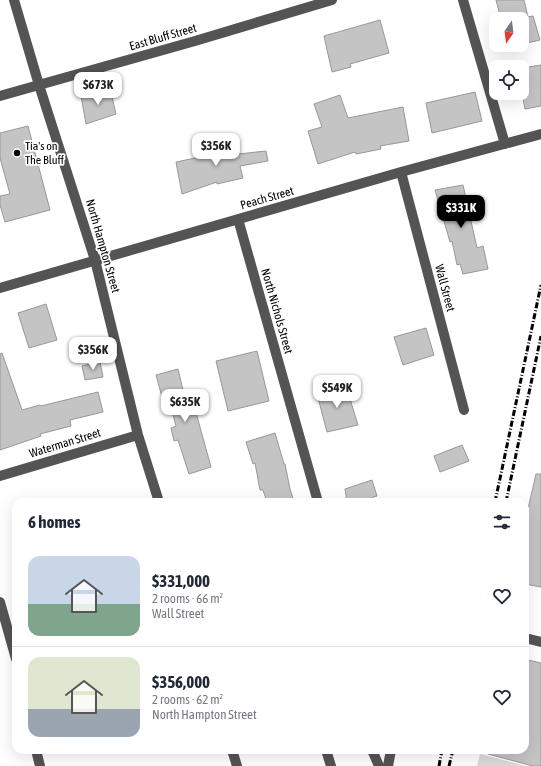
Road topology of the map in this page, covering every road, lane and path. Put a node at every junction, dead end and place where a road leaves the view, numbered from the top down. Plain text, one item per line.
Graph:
1 (14, 0) edge
2 (332, 0) edge
3 (464, 0) edge
4 (39, 86) junction
5 (0, 96) edge
6 (541, 134) edge
7 (505, 144) junction
8 (401, 172) junction
9 (238, 219) junction
10 (96, 260) junction
11 (0, 288) edge
12 (464, 410) dead end
13 (138, 435) junction
14 (0, 476) edge
15 (158, 498) edge
16 (317, 498) edge
17 (0, 602) edge
18 (529, 639) edge
19 (541, 642) edge
20 (12, 645) edge
21 (37, 754) edge
22 (233, 754) edge
23 (327, 754) edge
24 (374, 754) edge
25 (390, 754) edge
26 (40, 766) edge
27 (237, 766) edge
28 (331, 766) edge
29 (379, 766) edge
30 (388, 766) edge

1 - 4 street, North Hampton Street
2 - 4 street, East Bluff Street
3 - 7 street
4 - 5 street, East Bluff Street
4 - 10 street, North Hampton Street
6 - 7 street, Peach Street
7 - 8 street, Peach Street
8 - 9 street, Peach Street
8 - 12 street, Wall Street
9 - 10 street, Peach Street
9 - 16 street, North Nichols Street
10 - 11 street, Peach Street
10 - 13 street, North Hampton Street
13 - 14 street, Waterman Street
13 - 15 street, North Hampton Street
17 - 20 street
18 - 19 street
21 - 26 street
22 - 27 street
23 - 28 street
24 - 29 street
25 - 30 street

